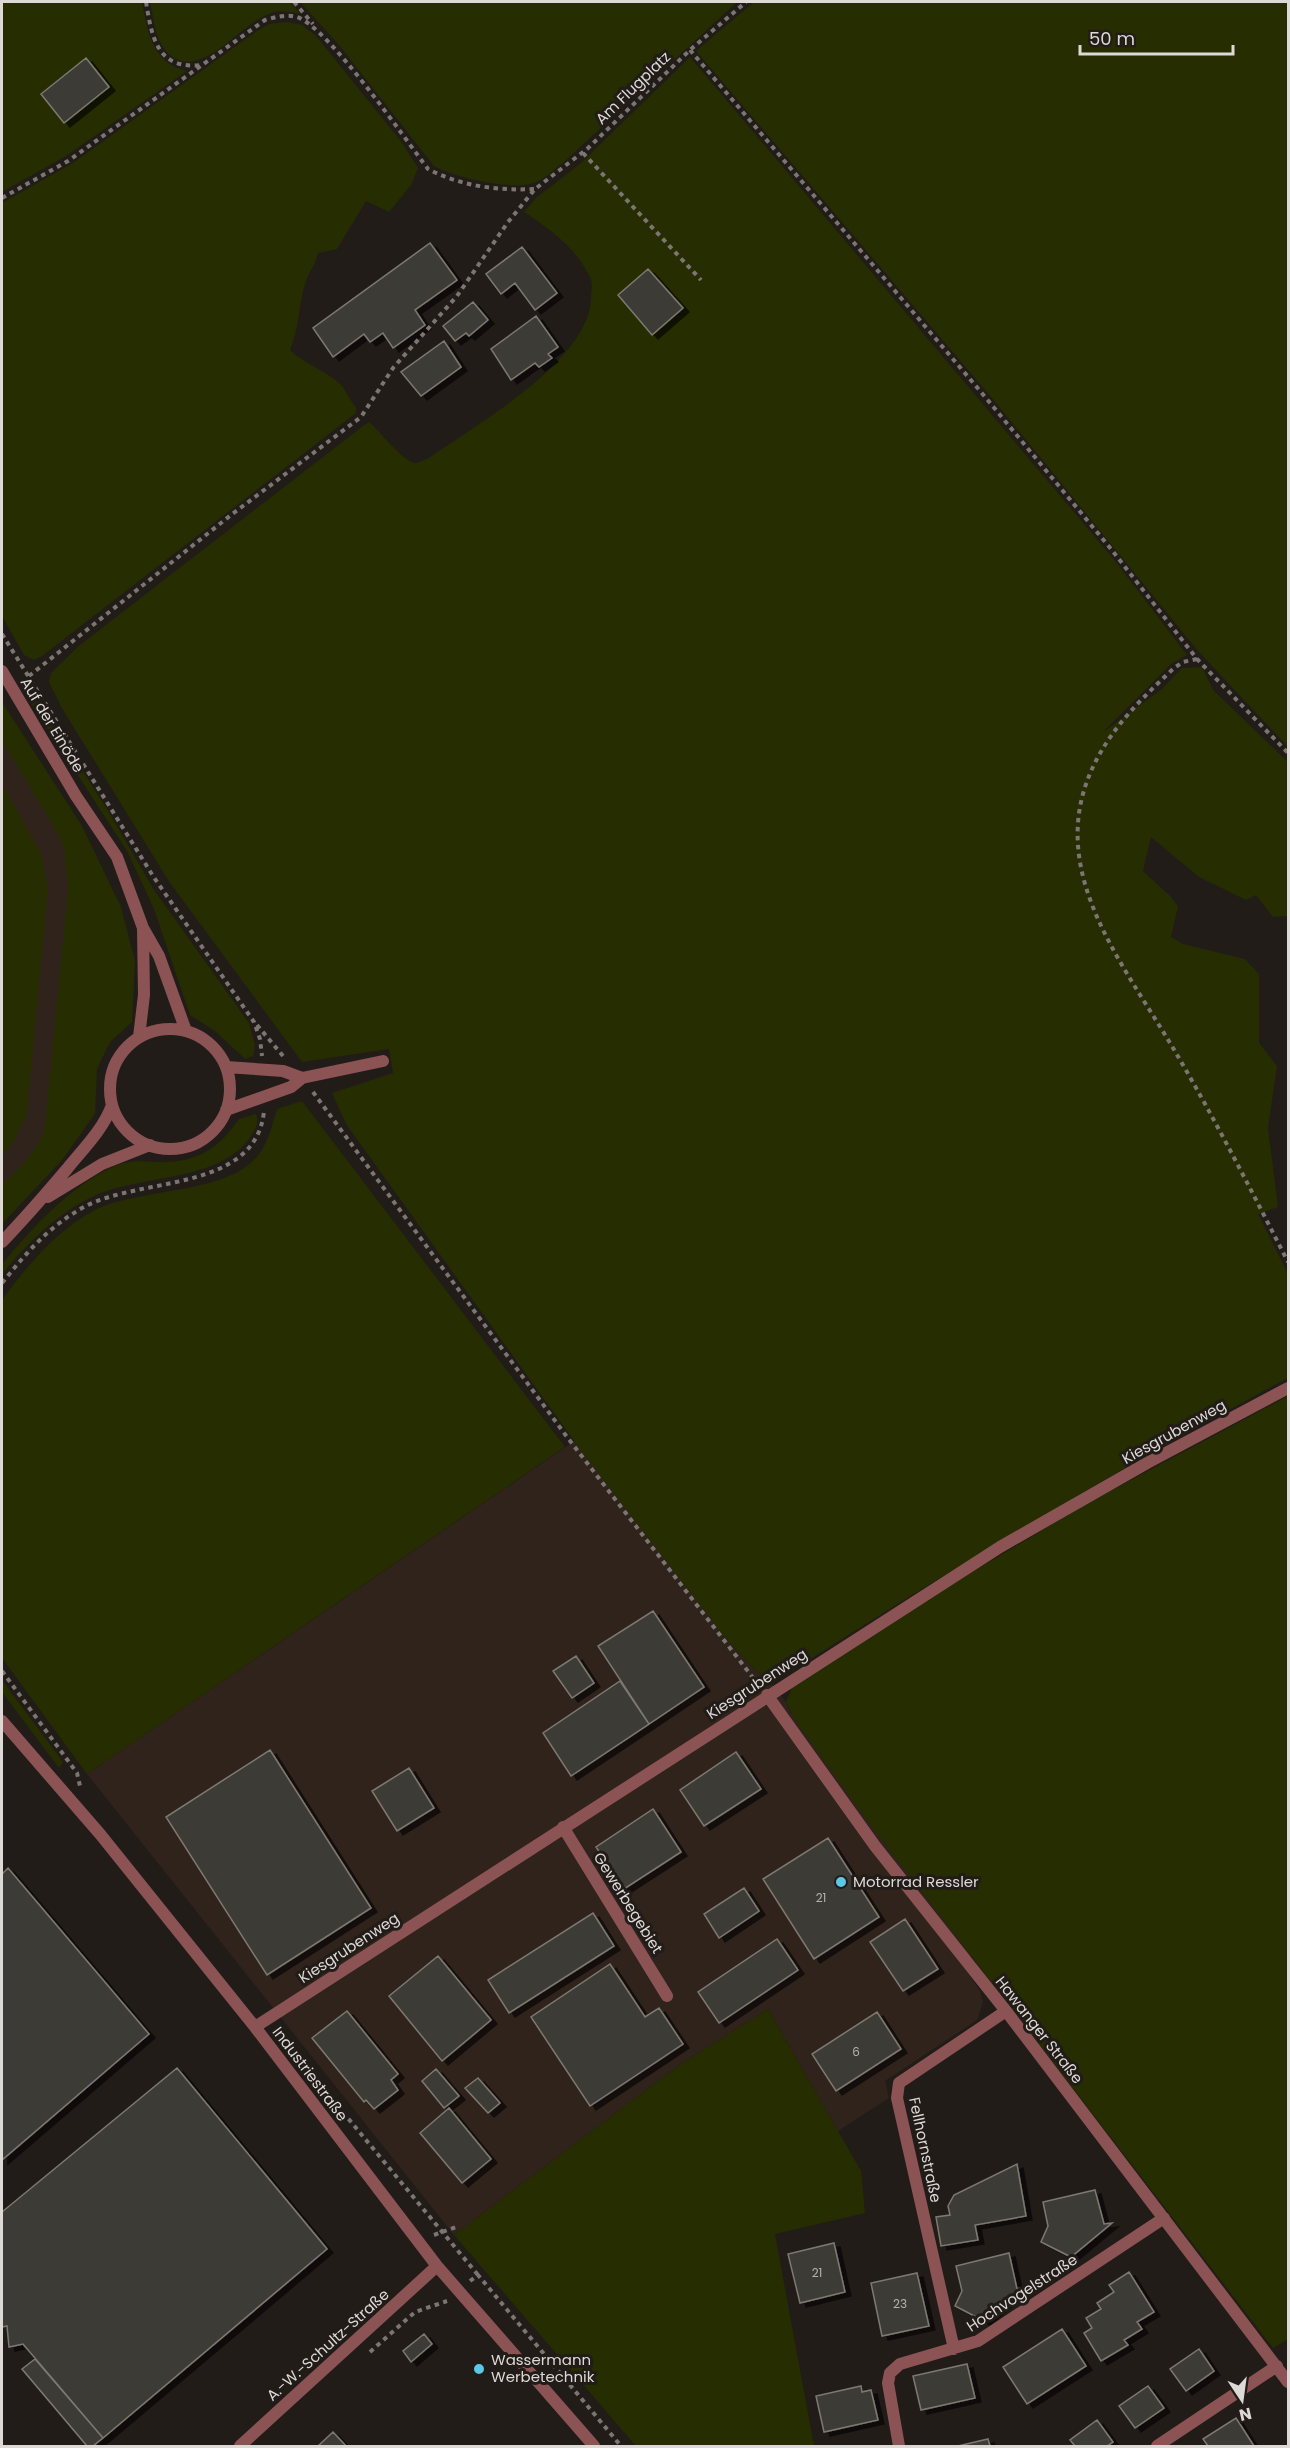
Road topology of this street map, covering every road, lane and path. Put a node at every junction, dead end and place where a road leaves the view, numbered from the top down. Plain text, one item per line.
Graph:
1 (146, 2) edge
2 (294, 2) edge
3 (746, 2) edge
4 (314, 26) junction
5 (690, 50) junction
6 (203, 65) junction
7 (583, 153) junction
8 (535, 189) junction
9 (2, 198) edge
10 (701, 280) dead end
11 (1197, 659) junction
12 (2, 671) edge
13 (29, 676) dead end
14 (1288, 753) edge
15 (142, 928) junction
16 (254, 1022) dead end
17 (186, 1031) junction
18 (139, 1037) junction
19 (383, 1061) dead end
20 (226, 1067) junction
21 (302, 1078) junction
22 (112, 1105) junction
23 (226, 1110) junction
24 (150, 1145) junction
25 (41, 1201) junction
26 (2, 1242) edge
27 (1288, 1262) edge
28 (1288, 1388) edge
29 (2, 1671) edge
30 (767, 1695) junction
31 (2, 1721) edge
32 (77, 1773) dead end
33 (563, 1827) junction
34 (667, 1996) dead end
35 (1005, 2011) junction
36 (255, 2027) junction
37 (1164, 2218) junction
38 (459, 2226) dead end
39 (420, 2242) junction
40 (437, 2266) junction
41 (468, 2283) dead end
42 (447, 2301) dead end
43 (954, 2349) junction
44 (361, 2360) dead end
45 (1277, 2366) junction
46 (1288, 2382) edge
47 (240, 2446) edge
48 (594, 2446) edge
49 (621, 2446) edge
50 (899, 2446) edge
51 (1157, 2446) edge

1 - 6 path
2 - 4 path
3 - 5 path, Am Flugplatz
4 - 6 path
4 - 8 path
5 - 7 path, Am Flugplatz
5 - 11 path
6 - 9 path
7 - 8 path, Am Flugplatz
7 - 10 path
8 - 13 path, Am Flugplatz
11 - 14 path
11 - 27 path
12 - 15 street, Auf der Einöde
15 - 17 street
15 - 18 street
16 - 21 path
17 - 18 street
17 - 20 street
18 - 22 street
19 - 21 street
20 - 21 street
20 - 23 street
21 - 23 street
21 - 30 path
22 - 24 street
22 - 25 street
23 - 24 street
24 - 25 street
25 - 26 street
28 - 30 street, Kiesgrubenweg
29 - 32 path
30 - 33 street, Kiesgrubenweg
30 - 35 street, Hawanger Straße
31 - 36 street, Industriestraße
33 - 34 street, Gewerbegebiet
33 - 36 street, Kiesgrubenweg
35 - 37 street, Hawanger Straße
35 - 43 street, Fellhornstraße
36 - 39 street, Industriestraße
37 - 43 street, Hochvogelstraße
37 - 45 street, Hawanger Straße
38 - 39 path
39 - 40 street, Industriestraße
40 - 47 street, A.-W.-Schultz-Straße
40 - 48 street, Industriestraße
41 - 49 path
42 - 44 path
43 - 50 street, Hochvogelstraße
45 - 46 street, Hawanger Straße
45 - 51 street

